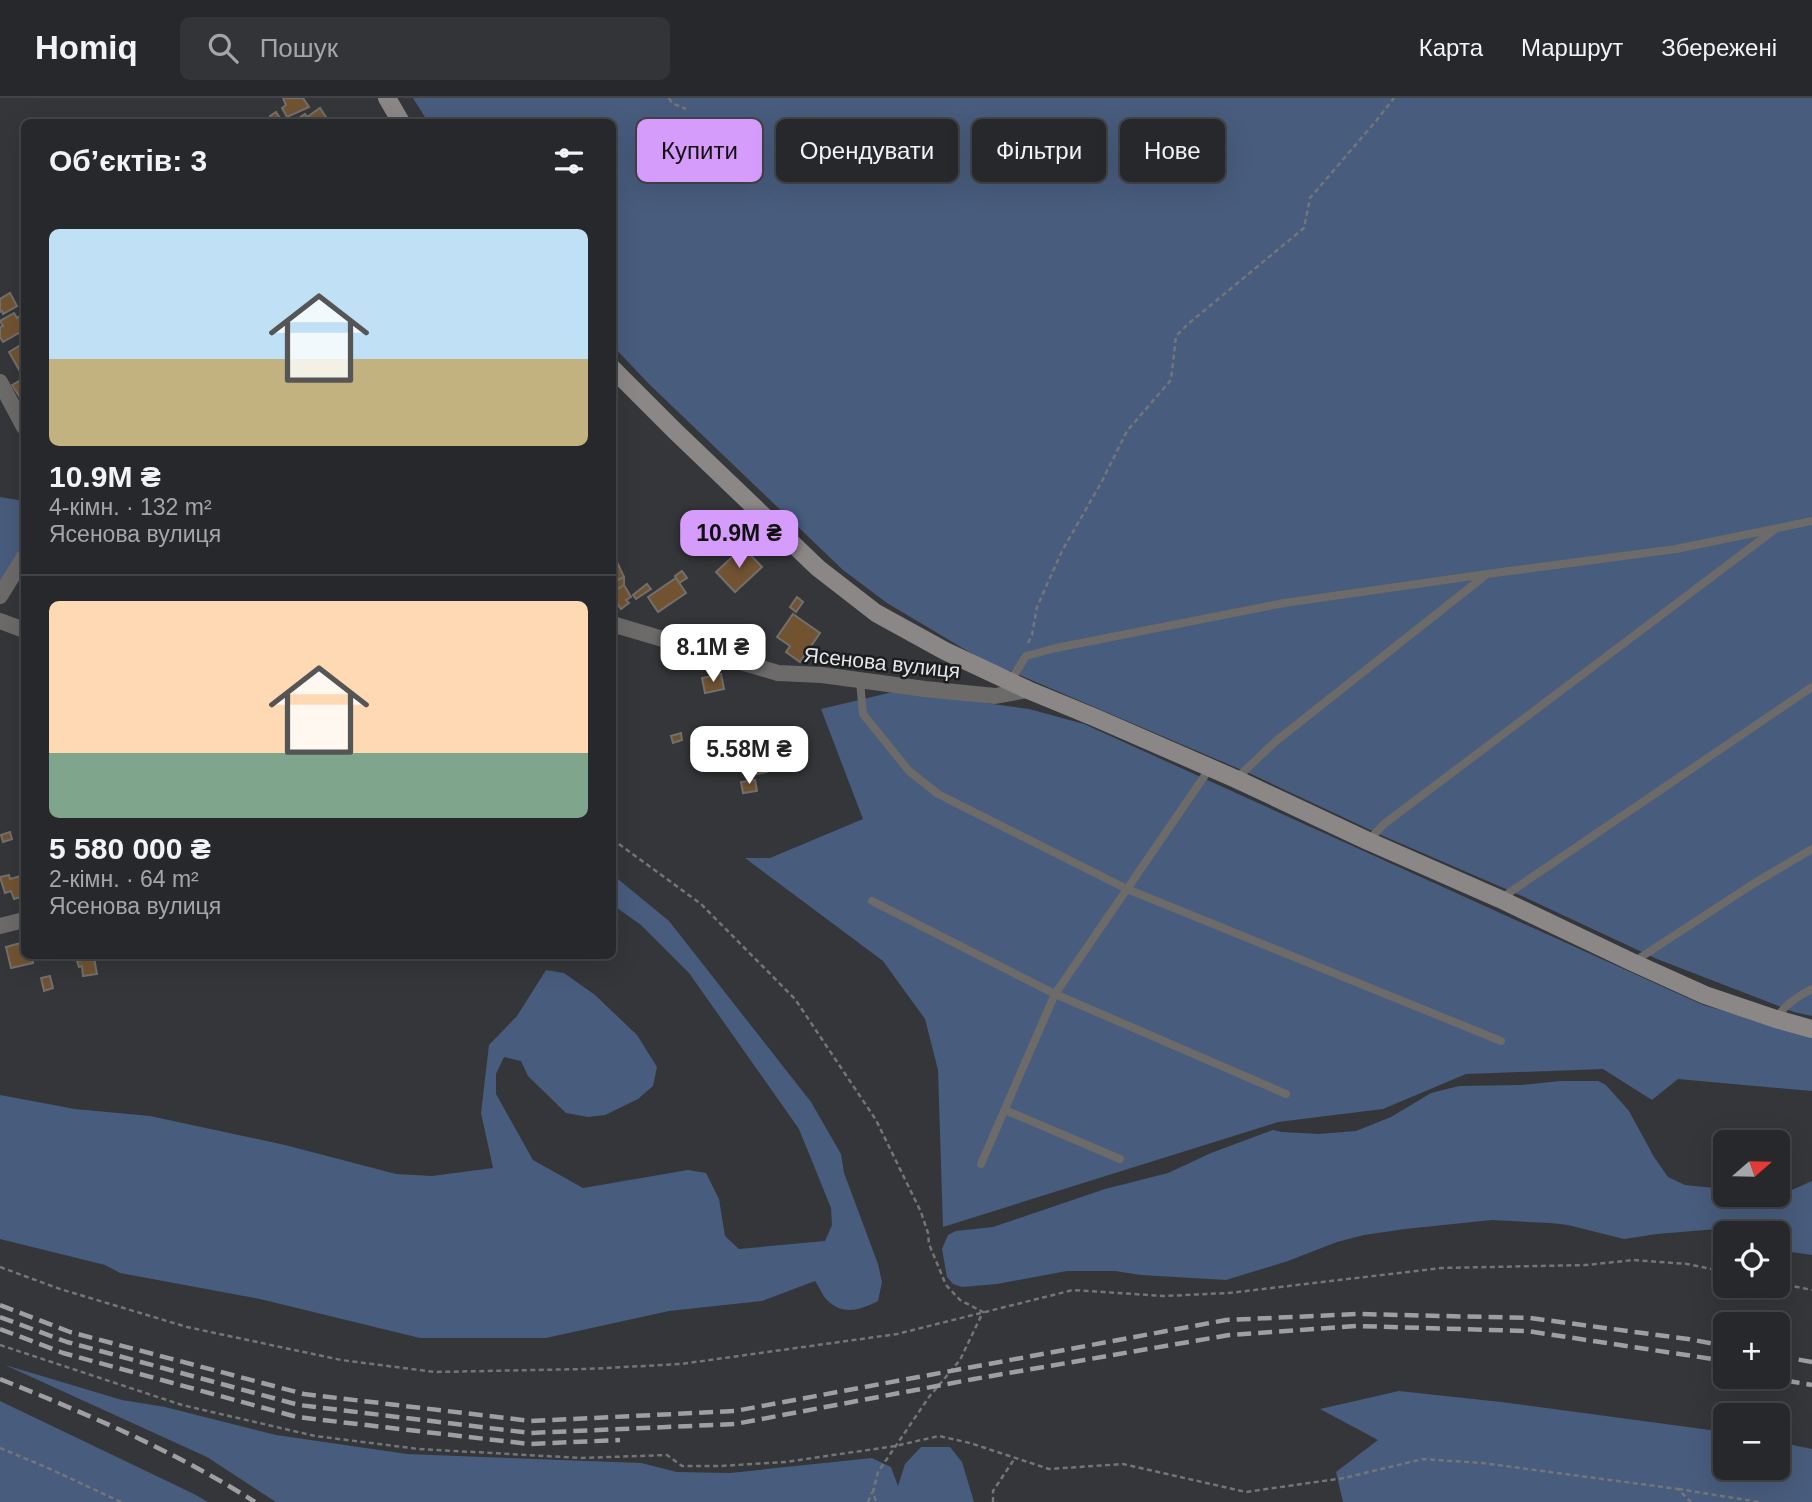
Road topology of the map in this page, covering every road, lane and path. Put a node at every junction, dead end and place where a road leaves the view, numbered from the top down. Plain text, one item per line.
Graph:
1 (387, 98) edge
2 (669, 98) edge
3 (1394, 98) edge
4 (687, 110) dead end
5 (399, 119) edge
6 (616, 372) edge
7 (0, 382) edge
8 (21, 422) edge
9 (1812, 521) edge
10 (1777, 528) junction
11 (21, 562) edge
12 (1487, 574) junction
13 (0, 596) edge
14 (0, 621) edge
15 (616, 625) edge
16 (21, 629) edge
17 (1020, 664) junction
18 (860, 681) junction
19 (1010, 682) junction
20 (1812, 687) edge
21 (1028, 691) junction
22 (1210, 768) junction
23 (1236, 779) junction
24 (1368, 841) junction
25 (616, 842) edge
26 (1812, 849) edge
27 (1127, 889) junction
28 (1500, 899) junction
29 (872, 901) dead end
30 (21, 921) edge
31 (0, 926) edge
32 (1632, 962) junction
33 (1812, 989) edge
34 (1055, 994) junction
35 (1776, 1019) junction
36 (1812, 1029) edge
37 (1501, 1041) dead end
38 (1286, 1094) dead end
39 (1005, 1110) junction
40 (1120, 1159) dead end
41 (981, 1164) dead end
42 (0, 1267) edge
43 (1713, 1269) edge
44 (1790, 1285) edge
45 (1812, 1290) edge
46 (983, 1312) junction
47 (0, 1345) edge
48 (895, 1446) junction
49 (0, 1448) edge
50 (1016, 1458) junction
51 (1678, 1489) junction
52 (873, 1492) junction
53 (121, 1502) edge
54 (868, 1502) edge
55 (876, 1502) edge
56 (993, 1502) edge
57 (1691, 1502) edge
58 (1759, 1502) edge

1 - 5 street
2 - 4 path
3 - 17 path
6 - 19 street
7 - 8 street
9 - 10 lane
10 - 12 lane
10 - 24 lane
11 - 13 street
12 - 17 lane
12 - 23 lane
14 - 16 street
15 - 18 street, Ясенова вулиця
17 - 19 lane
18 - 21 street, Ясенова вулиця
18 - 27 lane
19 - 21 street
20 - 28 lane
21 - 22 street
22 - 23 street
22 - 27 lane
23 - 24 street
24 - 28 street
25 - 46 path
26 - 32 lane
27 - 34 lane
27 - 37 lane
28 - 32 street
29 - 34 lane
30 - 31 street
32 - 35 street
33 - 35 lane
34 - 38 lane
34 - 39 lane
35 - 36 street
39 - 40 lane
39 - 41 lane
42 - 46 path
43 - 46 path
44 - 45 path
46 - 48 path
47 - 48 path
48 - 50 path
48 - 52 path
49 - 53 path
50 - 51 path
50 - 56 path
51 - 57 path
51 - 58 path
52 - 54 path
52 - 55 path

